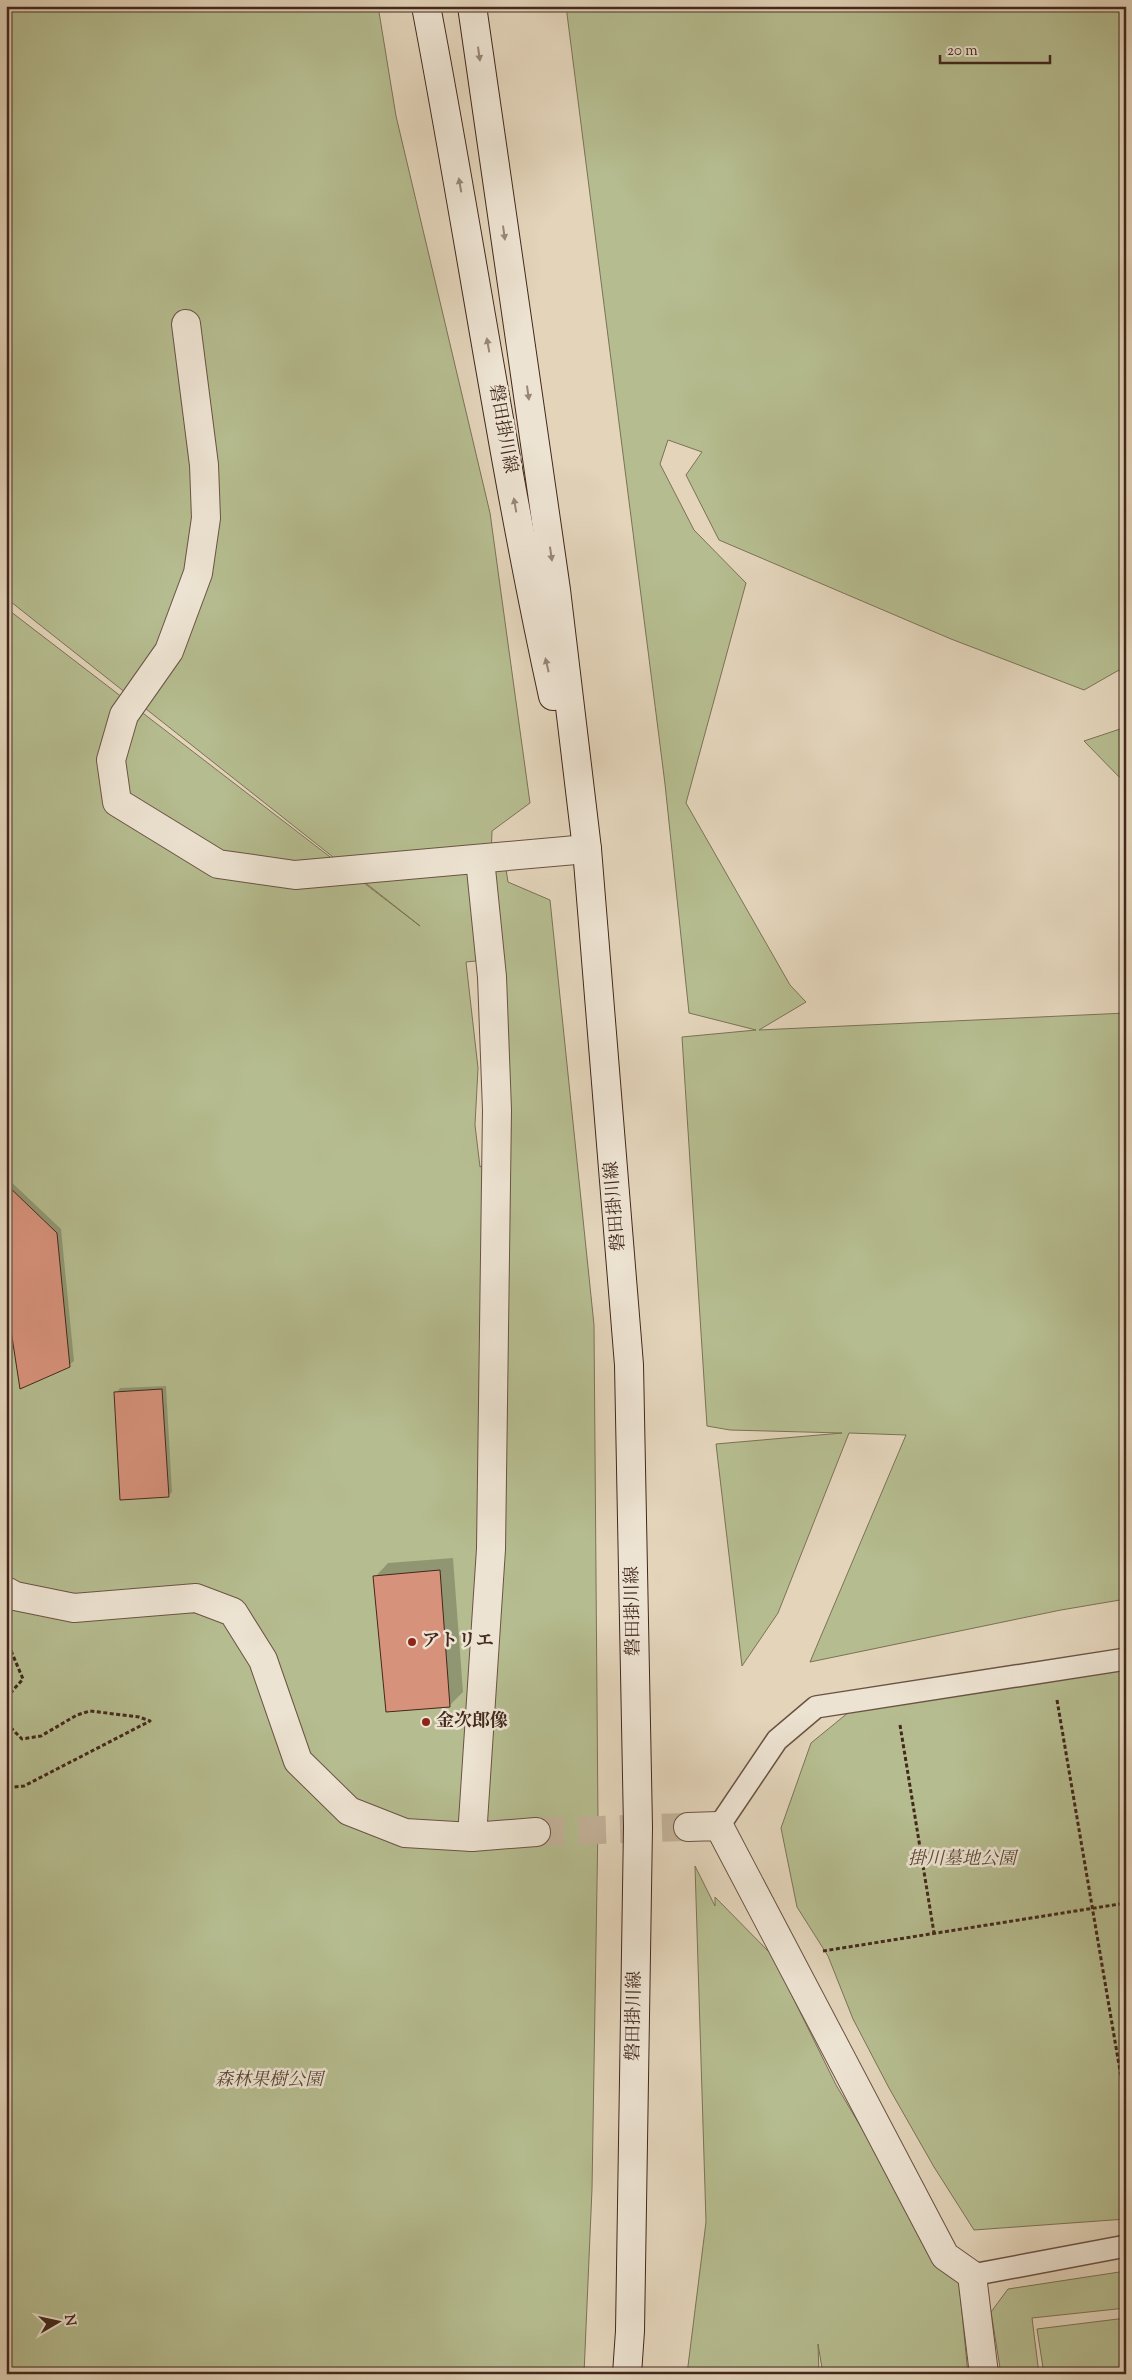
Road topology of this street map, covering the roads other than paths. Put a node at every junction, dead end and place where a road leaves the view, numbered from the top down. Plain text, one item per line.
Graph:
1 (426, 6) edge
2 (472, 6) edge
3 (186, 324) dead end
4 (587, 849) junction
5 (480, 859) junction
6 (6, 1591) edge
7 (1126, 1658) edge
8 (719, 1826) junction
9 (688, 1827) tunnel mouth
10 (536, 1832) tunnel mouth
11 (472, 1837) junction
12 (1126, 2246) edge
13 (972, 2275) junction
14 (627, 2374) edge
15 (984, 2374) edge

4 -> 1 street, 磐田掛川線
2 -> 4 street, 磐田掛川線
3 - 5 street
4 - 5 street
4 - 14 street, 磐田掛川線
5 - 11 street
6 - 11 street
7 - 8 lane
8 - 9 street
8 - 13 street
10 - 11 street
12 - 13 lane
13 - 15 street

